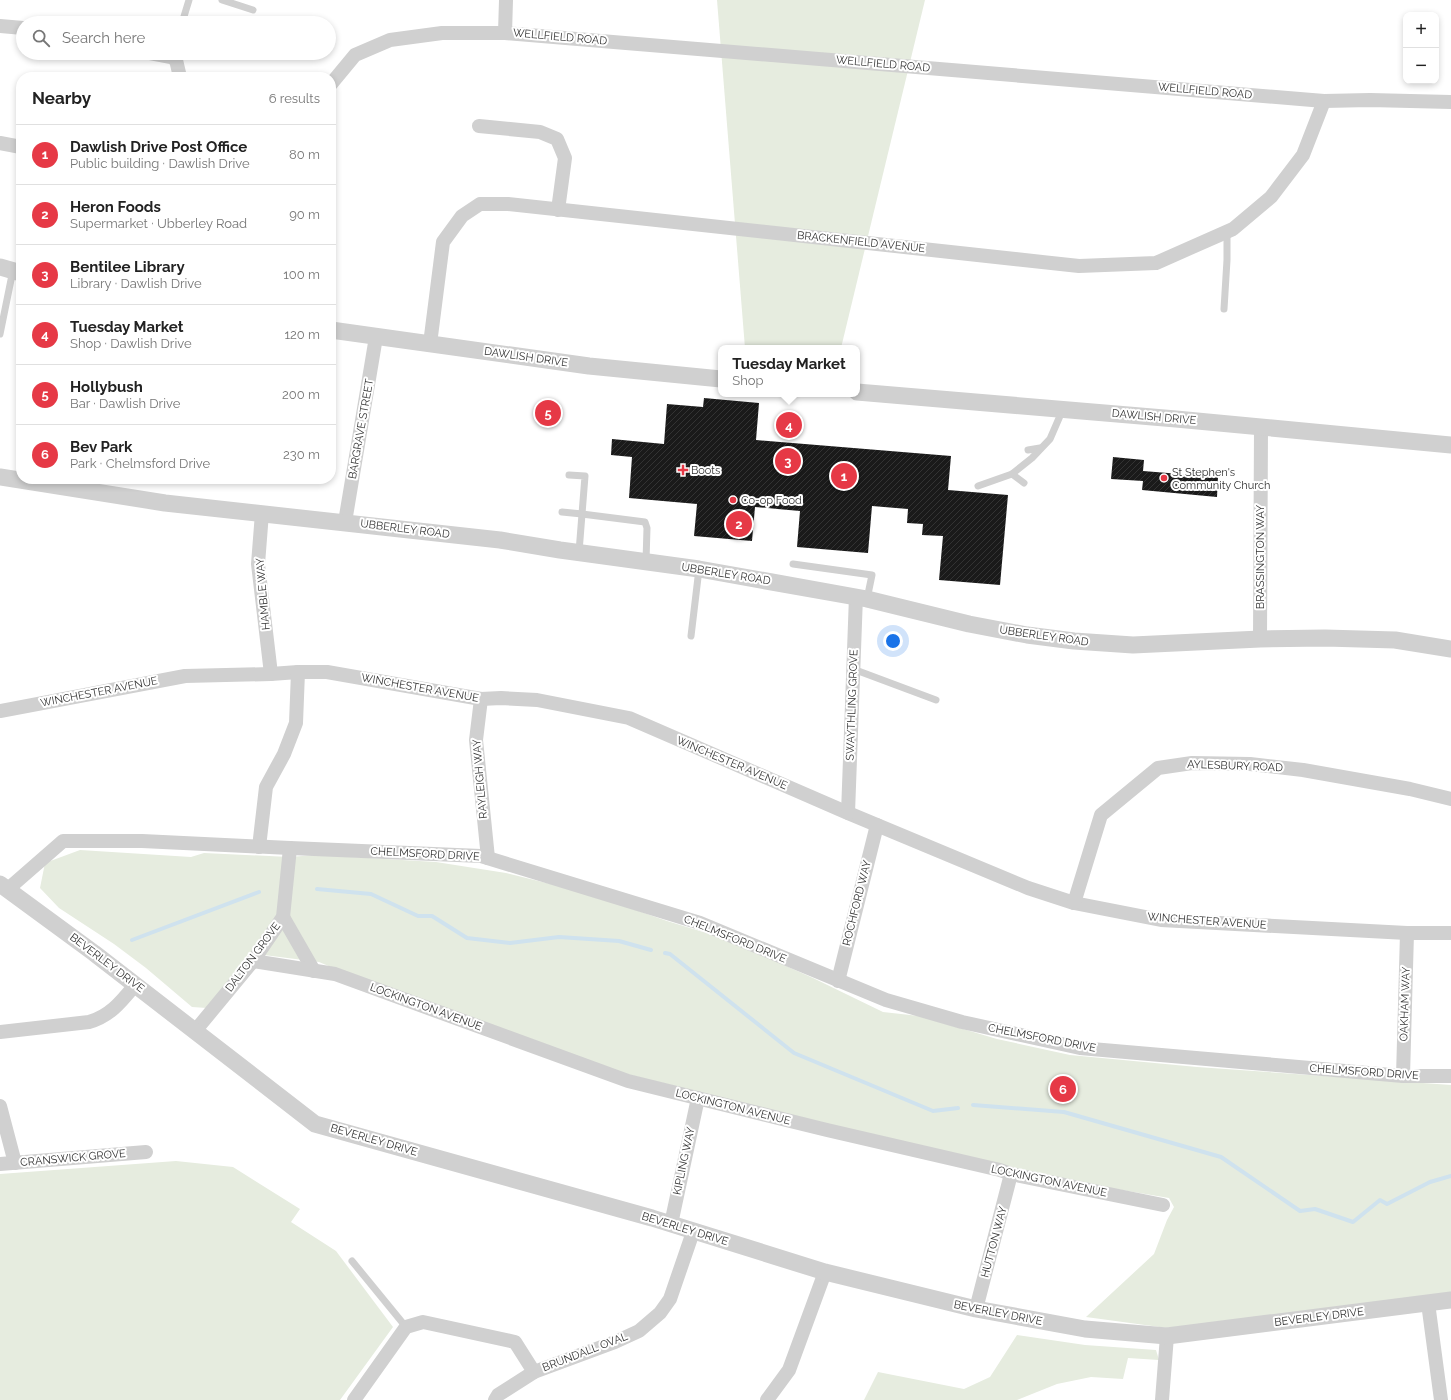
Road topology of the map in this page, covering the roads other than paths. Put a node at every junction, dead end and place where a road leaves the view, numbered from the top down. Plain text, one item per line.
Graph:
1 (189, 0) edge
2 (222, 0) edge
3 (506, 0) edge
4 (253, 10) dead end
5 (184, 16) edge
6 (0, 26) edge
7 (16, 27) edge
8 (505, 33) junction
9 (176, 60) edge
10 (179, 72) edge
11 (336, 78) edge
12 (1324, 101) junction
13 (1451, 102) edge
14 (479, 126) dead end
15 (0, 143) edge
16 (16, 147) edge
17 (558, 210) junction
18 (1227, 232) junction
19 (11, 270) edge
20 (1224, 309) dead end
21 (336, 331) edge
22 (0, 334) edge
23 (376, 337) junction
24 (430, 344) junction
25 (718, 379) edge
26 (860, 392) edge
27 (1063, 409) junction
28 (1261, 427) junction
29 (1451, 445) edge
30 (1040, 448) junction
31 (1028, 450) dead end
32 (1012, 474) junction
33 (569, 475) dead end
34 (0, 477) edge
35 (16, 480) edge
36 (1024, 483) dead end
37 (44, 484) edge
38 (978, 486) dead end
39 (562, 512) dead end
40 (262, 513) junction
41 (582, 514) junction
42 (345, 522) junction
43 (579, 552) junction
44 (646, 562) junction
45 (793, 564) dead end
46 (699, 569) junction
47 (862, 597) junction
48 (691, 636) dead end
49 (1260, 639) junction
50 (1451, 649) edge
51 (853, 669) junction
52 (298, 672) junction
53 (271, 674) junction
54 (481, 699) junction
55 (936, 700) dead end
56 (0, 711) edge
57 (1451, 799) edge
58 (848, 813) junction
59 (877, 825) junction
60 (259, 847) junction
61 (290, 848) junction
62 (488, 858) junction
63 (4, 887) edge
64 (1074, 903) junction
65 (283, 917) junction
66 (1407, 932) junction
67 (1451, 933) edge
68 (253, 961) junction
69 (314, 971) junction
70 (838, 981) junction
71 (135, 985) junction
72 (195, 1031) junction
73 (0, 1032) edge
74 (1403, 1076) junction
75 (1451, 1076) edge
76 (698, 1098) junction
77 (0, 1106) edge
78 (146, 1152) dead end
79 (15, 1163) junction
80 (0, 1164) edge
81 (1011, 1174) junction
82 (1163, 1205) dead end
83 (671, 1224) junction
84 (693, 1232) junction
85 (352, 1261) dead end
86 (825, 1272) junction
87 (1451, 1300) edge
88 (1428, 1303) junction
89 (976, 1309) junction
90 (406, 1327) junction
91 (1168, 1336) junction
92 (534, 1372) junction
93 (354, 1400) edge
94 (495, 1400) edge
95 (767, 1400) edge
96 (1162, 1400) edge
97 (1441, 1400) edge

1 - 5 lane
2 - 4 lane
3 - 8 street
6 - 7 street
8 - 11 street, WELLFIELD ROAD
8 - 12 street, WELLFIELD ROAD
9 - 10 street
12 - 13 street, WELLFIELD ROAD
12 - 18 street, BRACKENFIELD AVENUE
14 - 17 street
15 - 16 street
17 - 18 street, BRACKENFIELD AVENUE
17 - 24 street, BRACKENFIELD AVENUE
18 - 20 lane
19 - 22 lane
21 - 23 street, DAWLISH DRIVE
23 - 24 street, DAWLISH DRIVE
23 - 42 street, BARGRAVE STREET
24 - 25 street, DAWLISH DRIVE
26 - 27 street, DAWLISH DRIVE
27 - 28 street, DAWLISH DRIVE
27 - 30 lane
28 - 29 street, DAWLISH DRIVE
28 - 49 street, BRASSINGTON WAY
30 - 31 lane
30 - 32 lane
32 - 36 lane
32 - 38 lane
33 - 41 lane
34 - 35 street, UBBERLEY ROAD
37 - 40 street, UBBERLEY ROAD
39 - 41 lane
40 - 42 street, UBBERLEY ROAD
40 - 53 street, HAMBLE WAY
41 - 43 lane
41 - 44 lane
42 - 43 street, UBBERLEY ROAD
43 - 44 street, UBBERLEY ROAD
44 - 46 street, UBBERLEY ROAD
45 - 47 lane
46 - 47 street, UBBERLEY ROAD
46 - 48 lane
47 - 49 street, UBBERLEY ROAD
47 - 51 street, SWAYTHLING GROVE
49 - 50 street, UBBERLEY ROAD
51 - 55 lane
51 - 58 street, SWAYTHLING GROVE
52 - 53 street, WINCHESTER AVENUE
52 - 54 street, WINCHESTER AVENUE
52 - 60 street
53 - 56 street, WINCHESTER AVENUE
54 - 58 street, WINCHESTER AVENUE
54 - 62 street, RAYLEIGH WAY
57 - 64 street, AYLESBURY ROAD
58 - 59 street, WINCHESTER AVENUE
59 - 64 street, WINCHESTER AVENUE
59 - 70 street, ROCHFORD WAY
60 - 61 street, CHELMSFORD DRIVE
60 - 63 street, CHELMSFORD DRIVE
61 - 62 street, CHELMSFORD DRIVE
61 - 65 street, DALTON GROVE
62 - 70 street, CHELMSFORD DRIVE
63 - 71 street, BEVERLEY DRIVE
64 - 66 street, WINCHESTER AVENUE
65 - 68 street, DALTON GROVE
65 - 69 street
66 - 67 street, WINCHESTER AVENUE
66 - 74 street, OAKHAM WAY
68 - 69 street, LOCKINGTON AVENUE
68 - 72 street, DALTON GROVE
69 - 76 street, LOCKINGTON AVENUE
70 - 74 street, CHELMSFORD DRIVE
71 - 72 street, BEVERLEY DRIVE
71 - 73 street
72 - 83 street, BEVERLEY DRIVE
74 - 75 street, CHELMSFORD DRIVE
76 - 81 street, LOCKINGTON AVENUE
76 - 83 street, KIPLING WAY
77 - 79 street
78 - 79 street, CRANSWICK GROVE
79 - 80 street, CRANSWICK GROVE
81 - 82 street, LOCKINGTON AVENUE
81 - 89 street, HUTTON WAY
83 - 84 street, BEVERLEY DRIVE
84 - 86 street, BEVERLEY DRIVE
84 - 92 street, BRUNDALL OVAL
85 - 90 lane
86 - 89 street, BEVERLEY DRIVE
86 - 95 street
87 - 88 street, BEVERLEY DRIVE
88 - 91 street, BEVERLEY DRIVE
88 - 97 street
89 - 91 street, BEVERLEY DRIVE
90 - 92 street
90 - 93 street
91 - 96 street
92 - 94 street, BRUNDALL OVAL

